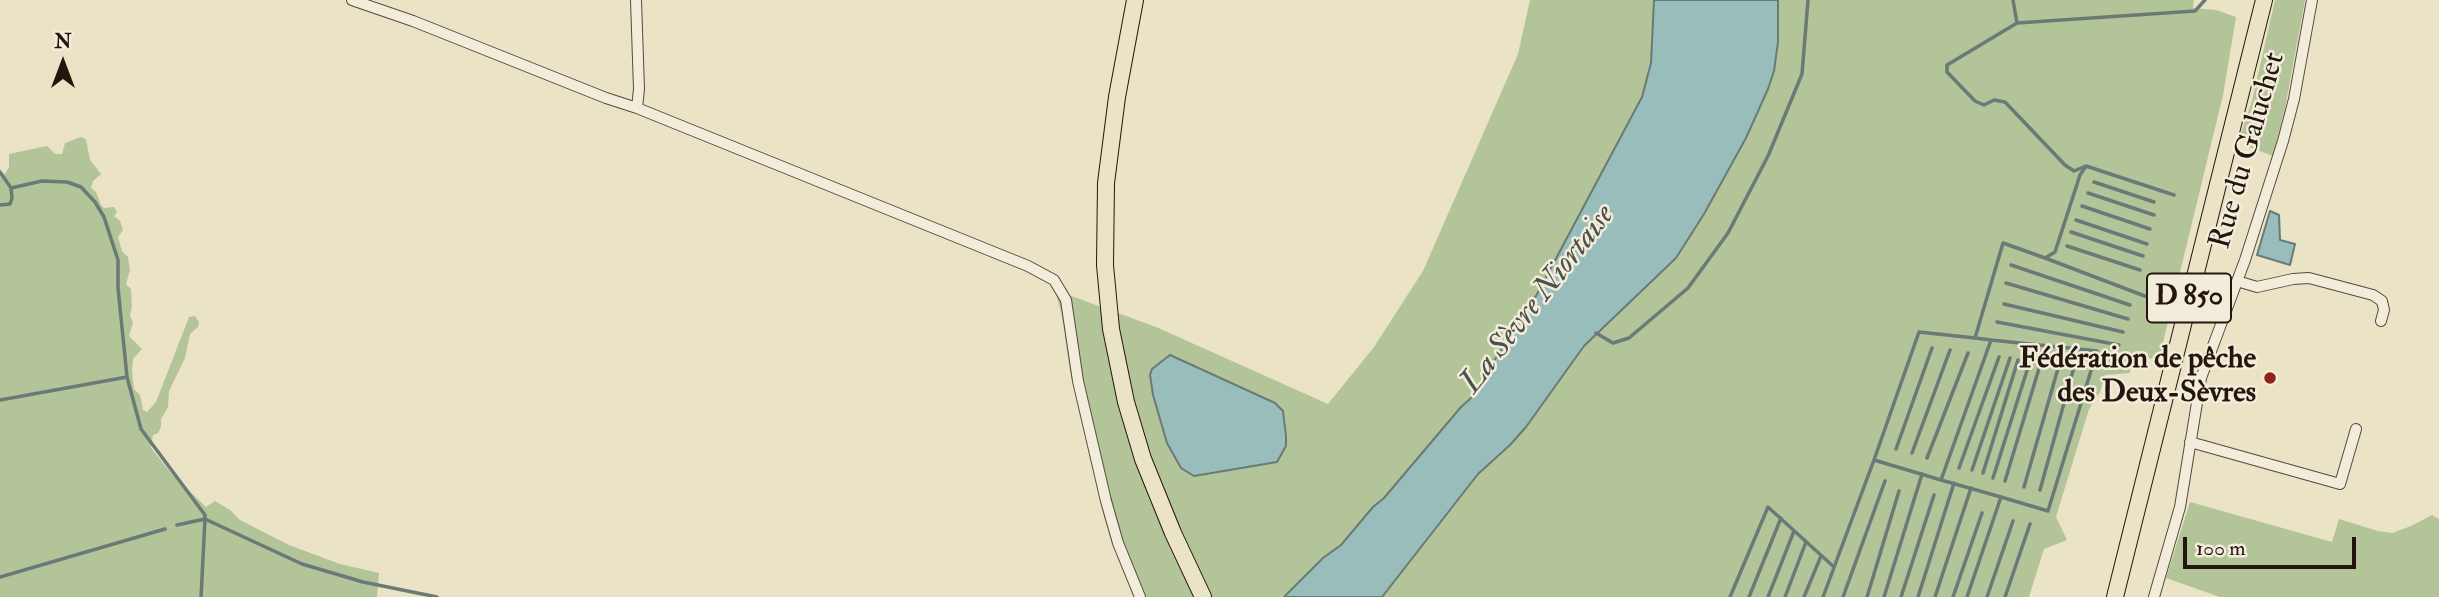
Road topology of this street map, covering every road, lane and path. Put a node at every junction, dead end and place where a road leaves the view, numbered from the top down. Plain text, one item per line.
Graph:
1 (352, 0) edge
2 (636, 0) edge
3 (1135, 0) edge
4 (2264, 0) edge
5 (2312, 0) edge
6 (637, 108) junction
7 (2237, 281) junction
8 (2381, 321) dead end
9 (2357, 429) dead end
10 (2190, 442) junction
11 (1202, 594) edge
12 (1140, 597) edge
13 (2115, 597) edge
14 (2154, 597) edge

1 - 6 street
2 - 6 street
3 - 11 main road
4 - 13 main road, D 850
5 - 7 street, Rue du Galuchet
6 - 12 street
7 - 8 street
7 - 10 street, Rue du Galuchet
9 - 10 street
10 - 14 street, Rue du Galuchet

